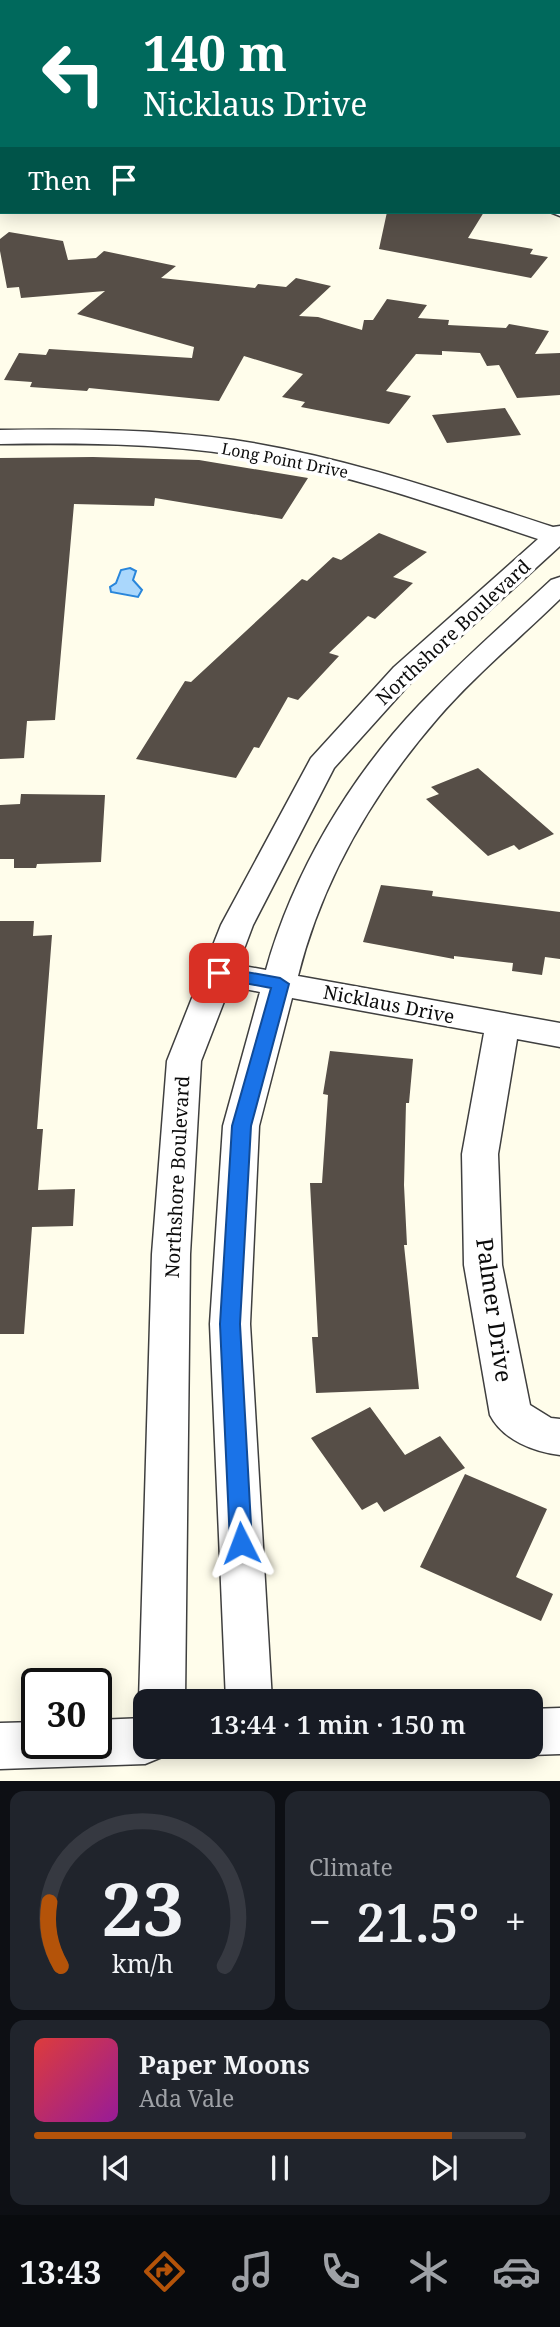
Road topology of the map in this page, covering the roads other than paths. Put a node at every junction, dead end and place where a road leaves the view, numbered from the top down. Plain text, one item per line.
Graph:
1 (0, 437) edge
2 (390, 483) junction
3 (366, 500) dead end
4 (558, 536) edge
5 (560, 585) edge
6 (219, 973) junction
7 (280, 984) junction
8 (502, 1026) junction
9 (560, 1035) edge
10 (560, 1437) edge
11 (162, 1689) edge
12 (248, 1689) edge
13 (133, 1741) edge
14 (112, 1742) edge
15 (21, 1745) edge
16 (0, 1746) edge

1 - 2 street, Long Point Drive
2 - 3 street
2 - 4 street, Long Point Drive
4 - 6 street, Northshore Boulevard
5 - 7 street, Northshore Boulevard
6 - 7 street, Nicklaus Drive
6 - 11 street, Northshore Boulevard
7 - 8 street, Nicklaus Drive
7 - 12 street, Northshore Boulevard
8 - 9 street, Nicklaus Drive
8 - 10 street, Palmer Drive
13 - 14 street
15 - 16 street

